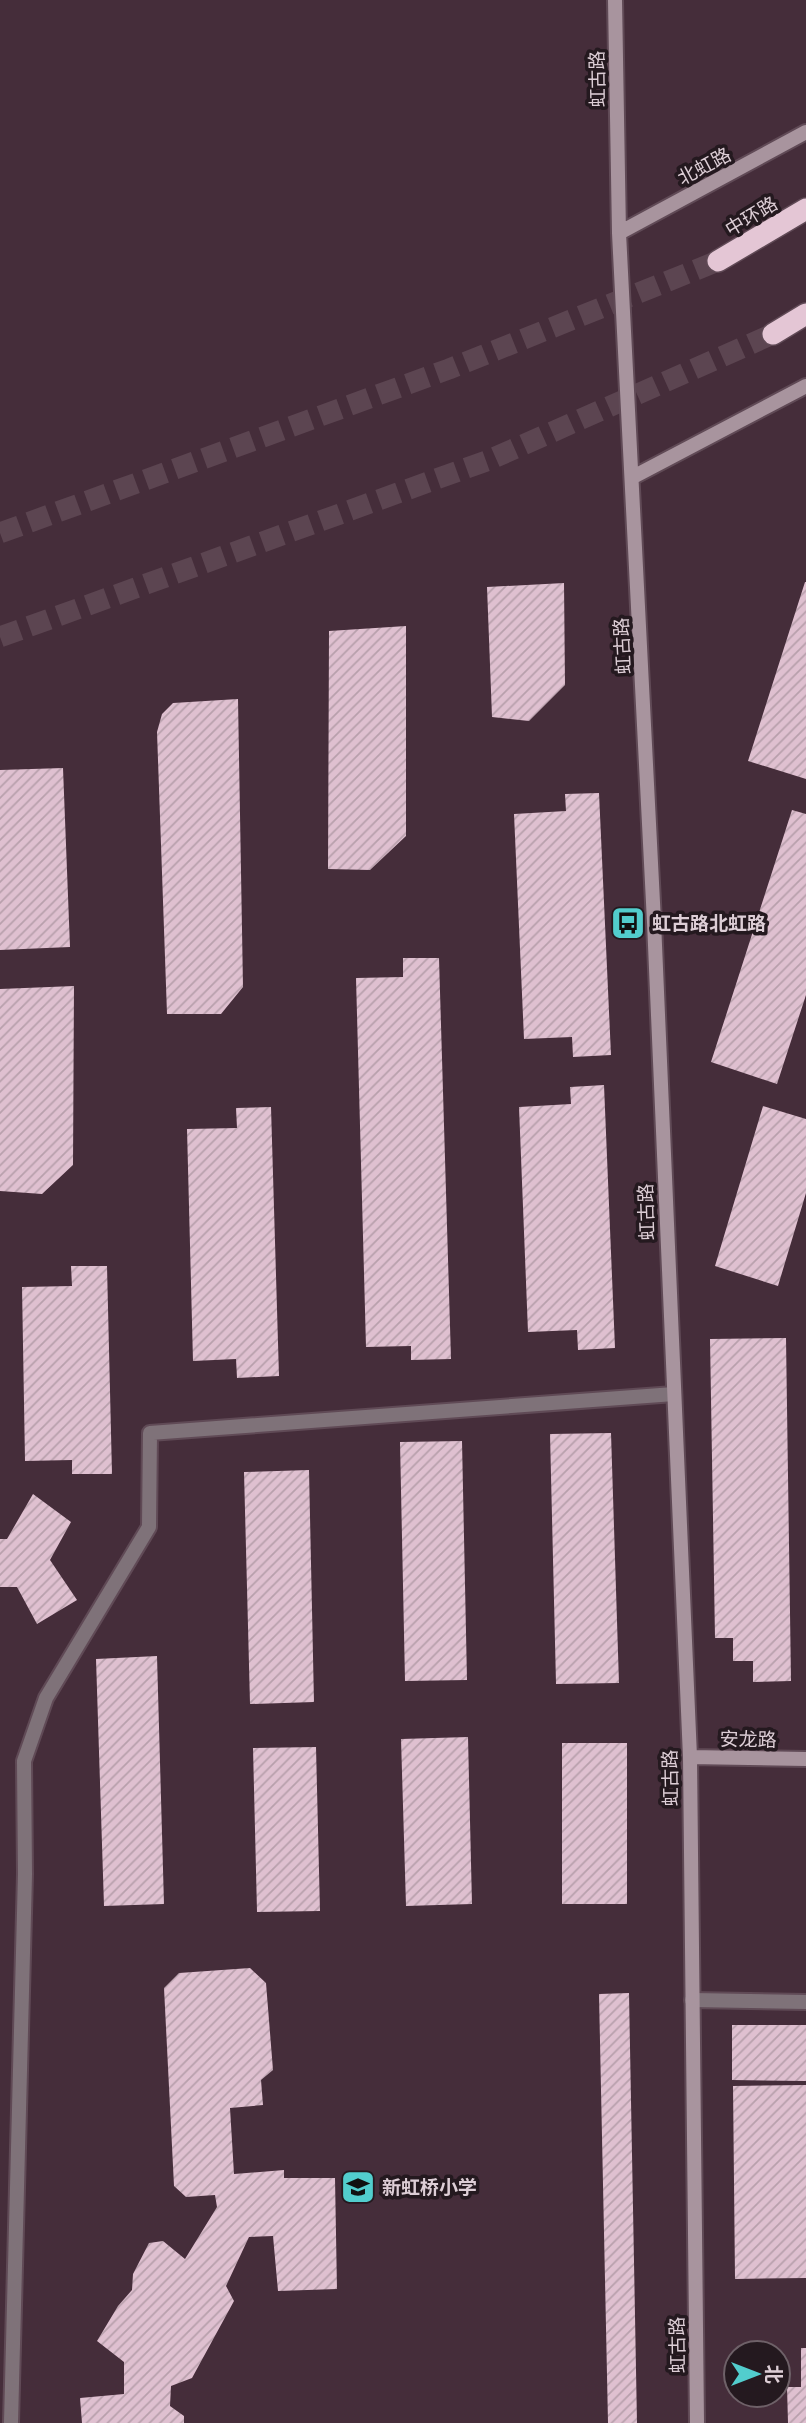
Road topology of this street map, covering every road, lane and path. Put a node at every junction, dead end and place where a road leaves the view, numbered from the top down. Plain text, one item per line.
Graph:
1 (615, 0) edge
2 (806, 132) edge
3 (806, 209) edge
4 (619, 233) junction
5 (718, 261) tunnel mouth
6 (806, 314) edge
7 (773, 334) tunnel mouth
8 (806, 386) edge
9 (633, 477) junction
10 (674, 1394) junction
11 (690, 1757) junction
12 (806, 1759) edge
13 (692, 2000) junction
14 (806, 2002) edge
15 (10, 2423) edge
16 (697, 2423) edge

1 - 4 street, 虹古路
2 - 4 street, 北虹路
3 - 5 highway, 中环路
4 - 9 street, 虹古路
6 - 7 highway
8 - 9 street
9 - 10 street, 虹古路
10 - 11 street, 虹古路
10 - 15 street
11 - 12 street, 安龙路
11 - 13 street, 虹古路
13 - 14 street
13 - 16 street, 虹古路

